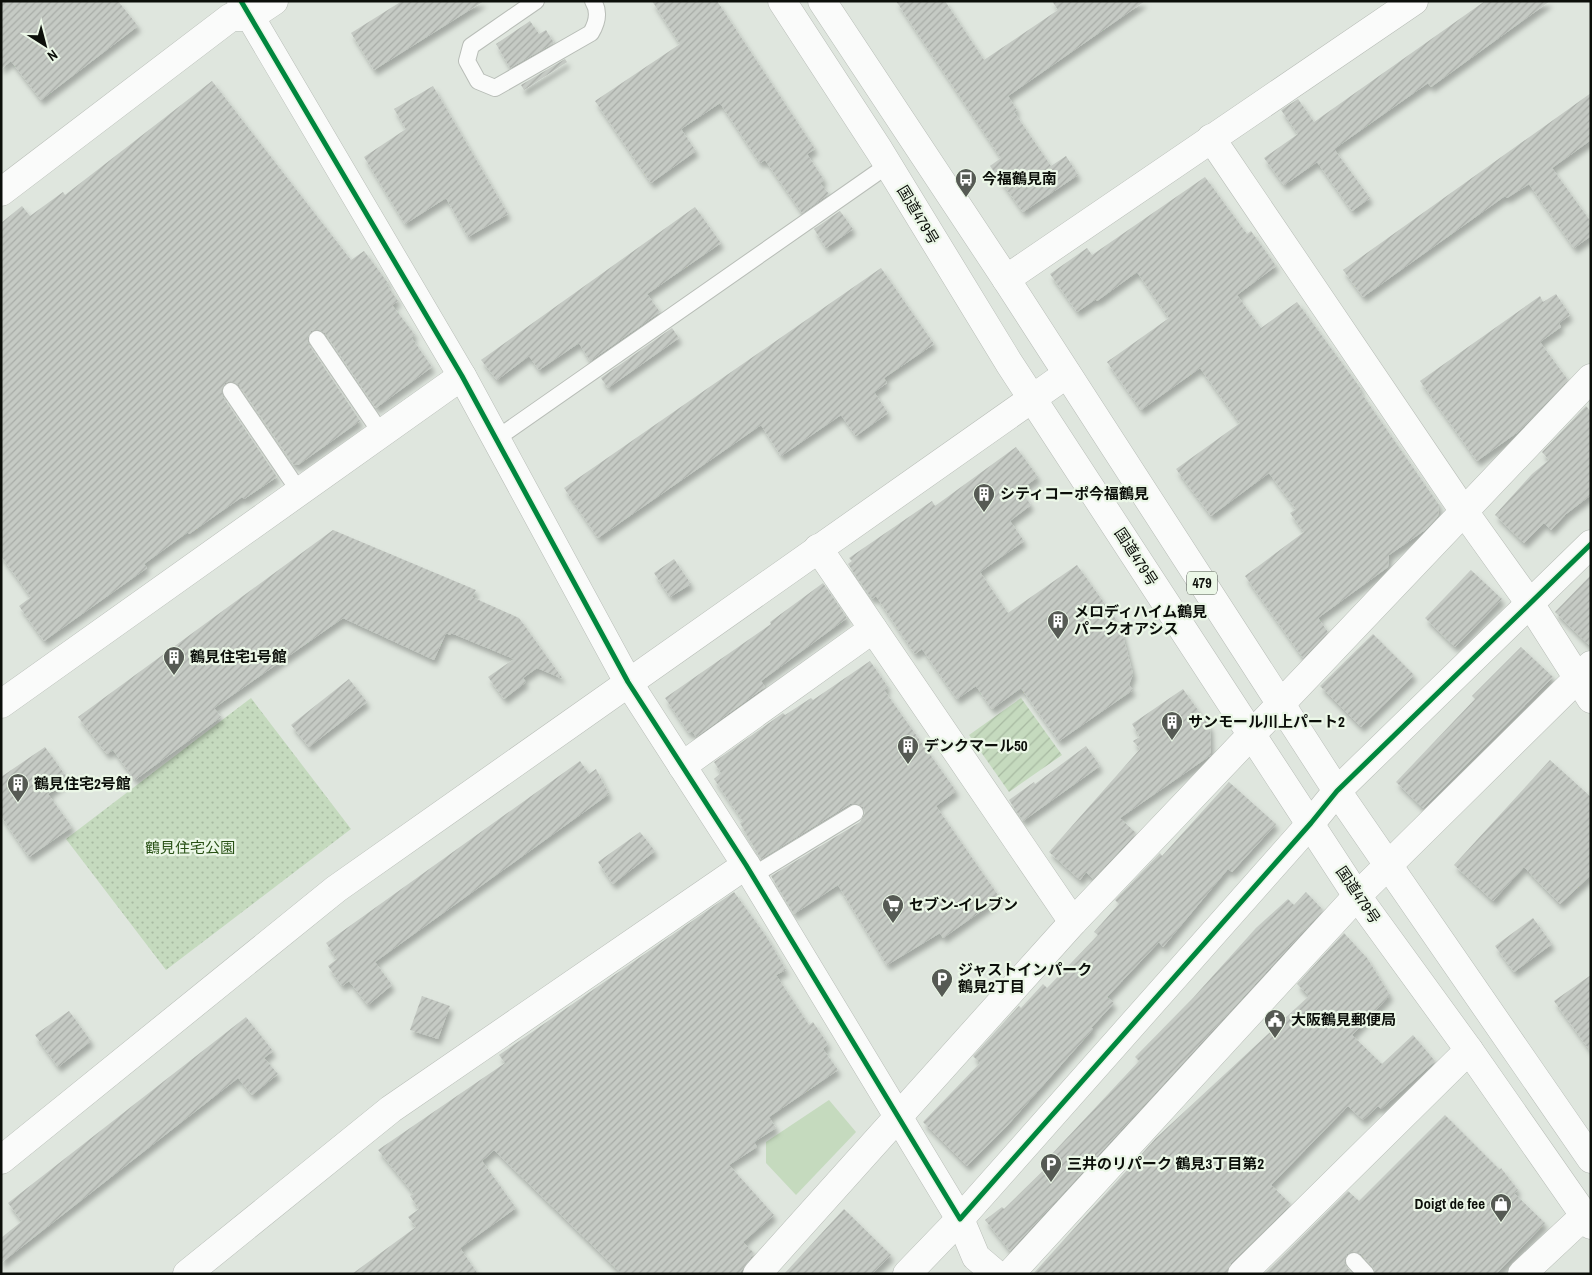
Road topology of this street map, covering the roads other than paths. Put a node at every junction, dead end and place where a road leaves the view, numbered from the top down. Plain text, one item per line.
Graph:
1 (274, 1) edge
2 (536, 1) edge
3 (593, 1) edge
4 (782, 1) edge
5 (822, 1) edge
6 (1414, 1) edge
7 (245, 9) edge
8 (1211, 138) junction
9 (888, 165) junction
10 (1, 192) edge
11 (1006, 279) junction
12 (316, 339) dead end
13 (1067, 374) junction
14 (462, 376) junction
15 (1591, 378) edge
16 (231, 391) dead end
17 (1032, 399) junction
18 (381, 433) junction
19 (496, 439) junction
20 (299, 491) junction
21 (1463, 510) junction
22 (1591, 544) edge
23 (818, 548) junction
24 (1531, 605) junction
25 (873, 629) junction
26 (1586, 681) edge
27 (628, 682) junction
28 (1, 704) edge
29 (1280, 704) junction
30 (1252, 734) junction
31 (682, 766) junction
32 (1338, 791) junction
33 (855, 813) dead end
34 (1312, 823) junction
35 (1388, 866) junction
36 (749, 870) junction
37 (1357, 896) junction
38 (1073, 922) junction
39 (1468, 1050) junction
40 (898, 1117) junction
41 (1591, 1159) edge
42 (1, 1160) edge
43 (960, 1219) junction
44 (1588, 1220) edge
45 (1354, 1261) dead end
46 (187, 1274) edge
47 (757, 1274) edge
48 (907, 1274) edge
49 (996, 1274) edge
50 (1010, 1274) edge
51 (1242, 1274) edge
52 (1366, 1274) edge
53 (1522, 1274) edge

1 - 7 main road
2 - 3 lane
4 - 9 main road, 国道479号 / 479
5 - 11 main road, 479
6 - 8 main road
7 - 10 main road
7 - 14 main road
8 - 11 main road
8 - 21 main road
9 - 17 main road, 国道479号 / 479
9 - 19 lane
11 - 13 main road, 479
12 - 18 lane
13 - 17 main road
13 - 29 main road, 479
14 - 18 main road
14 - 19 main road
15 - 21 main road
16 - 20 lane
17 - 23 main road
17 - 30 main road, 国道479号 / 479
18 - 20 main road
19 - 27 main road
20 - 28 main road
21 - 24 main road
21 - 29 main road
22 - 24 main road
23 - 25 main road
23 - 27 main road
24 - 26 main road
24 - 32 main road
25 - 31 main road
25 - 38 main road
26 - 35 main road
27 - 31 main road
27 - 42 main road
29 - 30 main road
29 - 32 main road, 479
30 - 34 main road, 国道479号 / 479
30 - 38 main road
31 - 36 main road
32 - 34 main road
32 - 35 main road, 479
33 - 36 lane
34 - 37 main road, 国道479号 / 479
34 - 43 main road
35 - 37 main road
35 - 41 main road, 479
36 - 40 main road
36 - 46 main road
37 - 39 main road, 国道479号 / 479
37 - 50 main road
38 - 40 main road
39 - 44 main road, 国道479号 / 479
39 - 51 main road
40 - 43 main road
40 - 47 main road
43 - 48 main road
43 - 49 main road
44 - 53 main road
45 - 52 lane

